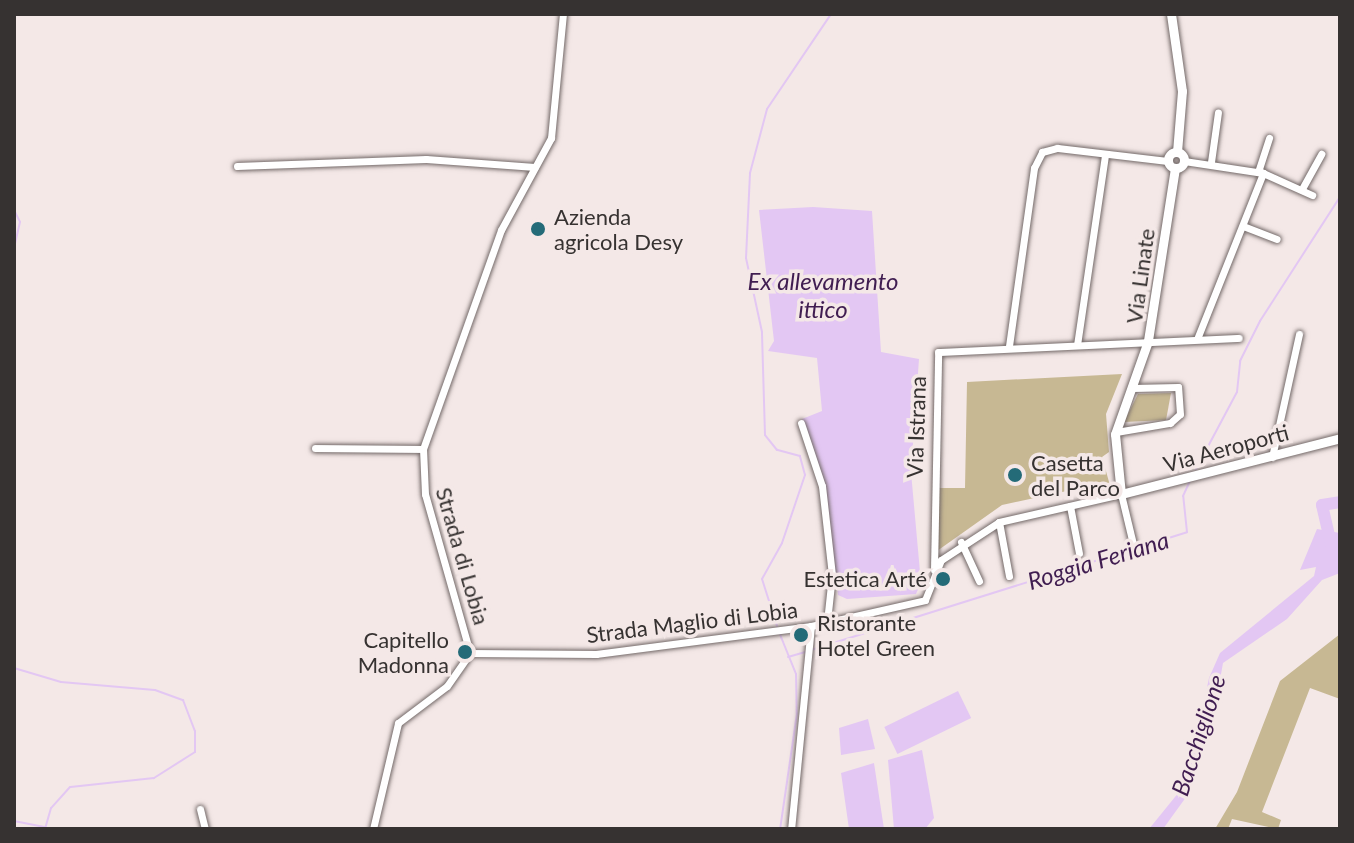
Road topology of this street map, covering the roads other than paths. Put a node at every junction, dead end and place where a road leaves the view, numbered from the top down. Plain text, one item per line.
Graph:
1 (563, 14) edge
2 (1171, 14) edge
3 (1218, 112) dead end
4 (1269, 138) dead end
5 (1321, 154) dead end
6 (1105, 155) junction
7 (1211, 162) junction
8 (1176, 163) junction
9 (237, 166) dead end
10 (535, 167) junction
11 (1261, 172) junction
12 (1303, 187) junction
13 (1312, 195) dead end
14 (1243, 226) junction
15 (1277, 239) dead end
16 (1299, 334) dead end
17 (1239, 338) dead end
18 (1197, 339) junction
19 (1148, 341) junction
20 (1077, 345) junction
21 (1009, 346) junction
22 (1132, 388) junction
23 (801, 423) dead end
24 (1116, 432) junction
25 (1340, 438) edge
26 (315, 448) dead end
27 (423, 449) junction
28 (1272, 457) junction
29 (1121, 494) junction
30 (1070, 506) junction
31 (999, 522) junction
32 (961, 542) junction
33 (1133, 544) dead end
34 (1079, 553) dead end
35 (934, 570) junction
36 (1009, 576) dead end
37 (979, 581) dead end
38 (827, 622) junction
39 (811, 626) junction
40 (470, 653) junction
41 (200, 809) dead end
42 (205, 829) edge
43 (373, 829) edge
44 (791, 829) edge

1 - 10 street, Strada di Lobia
2 - 8 street
3 - 7 street
4 - 11 street
5 - 12 street
6 - 8 street
6 - 20 street
6 - 21 street
7 - 8 street
7 - 11 street
8 - 19 street, Via Linate
9 - 10 street
10 - 27 street, Strada di Lobia
11 - 12 street
11 - 14 street
12 - 13 street
14 - 15 street
14 - 18 street
16 - 28 street
17 - 18 street, Via Istrana
18 - 19 street, Via Istrana
19 - 20 street, Via Istrana
19 - 22 street, Via Linate
20 - 21 street, Via Istrana
21 - 35 street, Via Istrana
22 - 24 street, Via Linate
22 - 24 street
23 - 38 street
24 - 29 street, Via Linate
25 - 28 street, Via Aeroporti
26 - 27 street
27 - 40 street, Strada di Lobia
28 - 29 street, Via Aeroporti
29 - 30 street, Via Aeroporti
29 - 33 street
30 - 31 street, Via Aeroporti
30 - 34 street
31 - 32 street, Via Aeroporti
31 - 36 street
32 - 35 street, Via Aeroporti
32 - 37 street
35 - 38 street, Via Aeroporti
38 - 39 street, Via Aeroporti
39 - 40 street, Strada Maglio di Lobia
39 - 44 street, Strada Maglio di Lobia
40 - 43 street, Strada di Lobia
41 - 42 street

